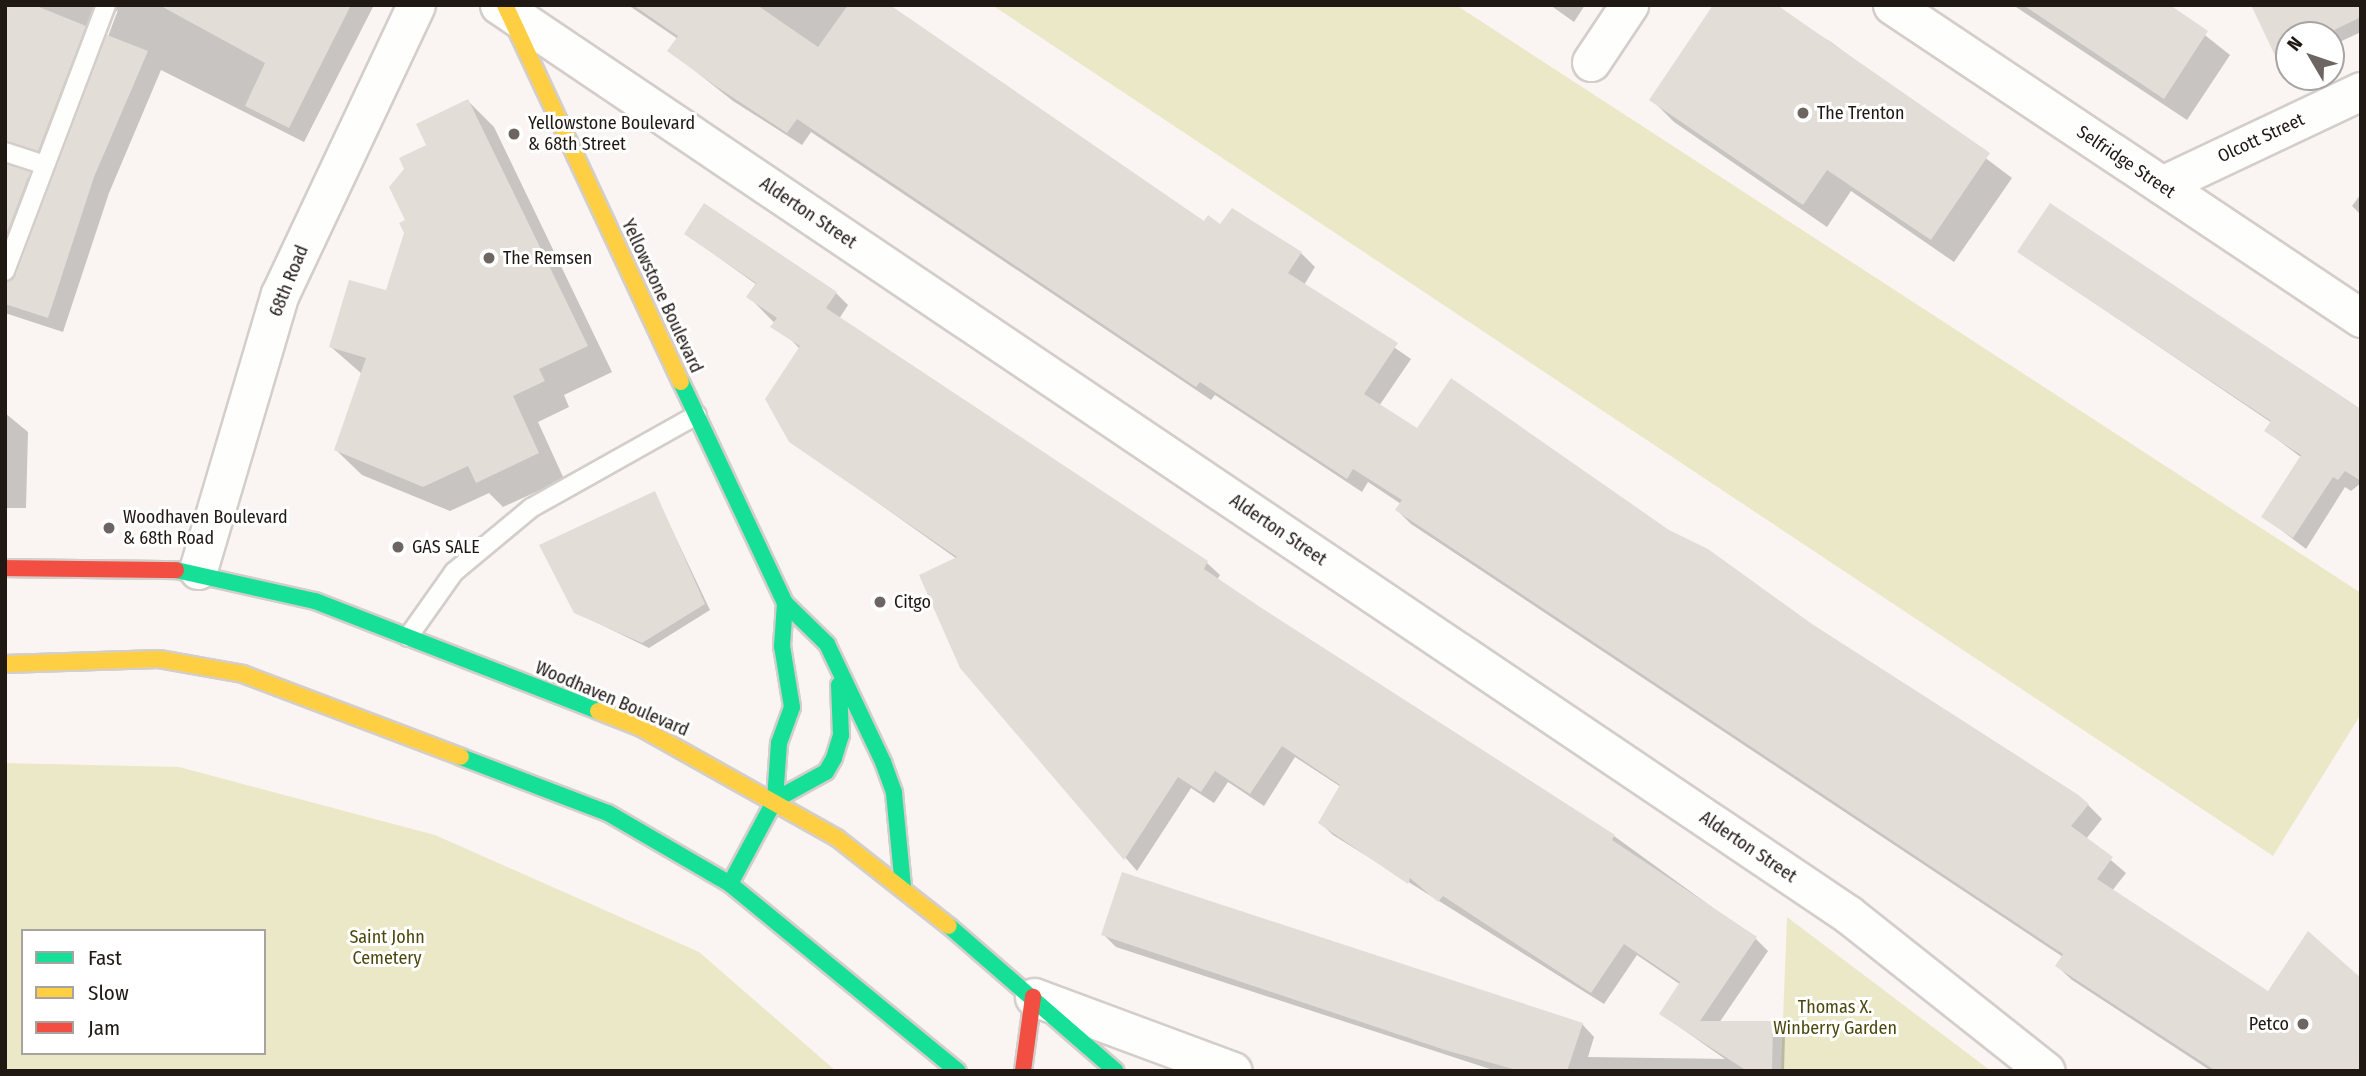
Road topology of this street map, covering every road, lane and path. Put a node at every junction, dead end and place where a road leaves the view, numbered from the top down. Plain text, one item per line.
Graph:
1 (106, 5) edge
2 (416, 5) edge
3 (1629, 5) edge
4 (1892, 5) edge
5 (504, 7) edge
6 (1591, 62) dead end
7 (2361, 91) edge
8 (5, 152) edge
9 (41, 164) junction
10 (2162, 185) junction
11 (5, 271) edge
12 (2361, 318) edge
13 (697, 415) junction
14 (5, 568) edge
15 (198, 570) junction
16 (785, 603) junction
17 (408, 637) junction
18 (5, 664) edge
19 (838, 666) junction
20 (775, 800) junction
21 (730, 884) junction
22 (903, 886) junction
23 (1034, 997) junction
24 (958, 1071) edge
25 (1023, 1071) edge
26 (1116, 1071) edge
27 (1233, 1071) edge
28 (2046, 1071) edge

1 - 9 lane
2 - 15 street, 68th Road
3 - 6 street
4 - 10 street, Selfridge Street
5 - 13 main road, Yellowstone Boulevard
5 - 28 street, Alderton Street
7 - 10 street, Olcott Street
8 - 9 lane
9 - 11 lane
10 - 12 street, Selfridge Street
13 - 16 main road, Yellowstone Boulevard
13 - 17 lane
14 - 15 main road, Woodhaven Boulevard
15 - 17 main road, Woodhaven Boulevard
16 - 19 main road, Yellowstone Boulevard
16 - 20 main road, Yellowstone Boulevard
17 - 20 main road, Woodhaven Boulevard
18 - 21 main road
19 - 20 main road, Yellowstone Boulevard
19 - 22 main road, Yellowstone Boulevard
20 - 21 main road, Yellowstone Boulevard
20 - 22 main road, Woodhaven Boulevard
21 - 24 main road
22 - 23 main road, Woodhaven Boulevard
23 - 25 main road
23 - 26 main road, Woodhaven Boulevard
23 - 27 street

